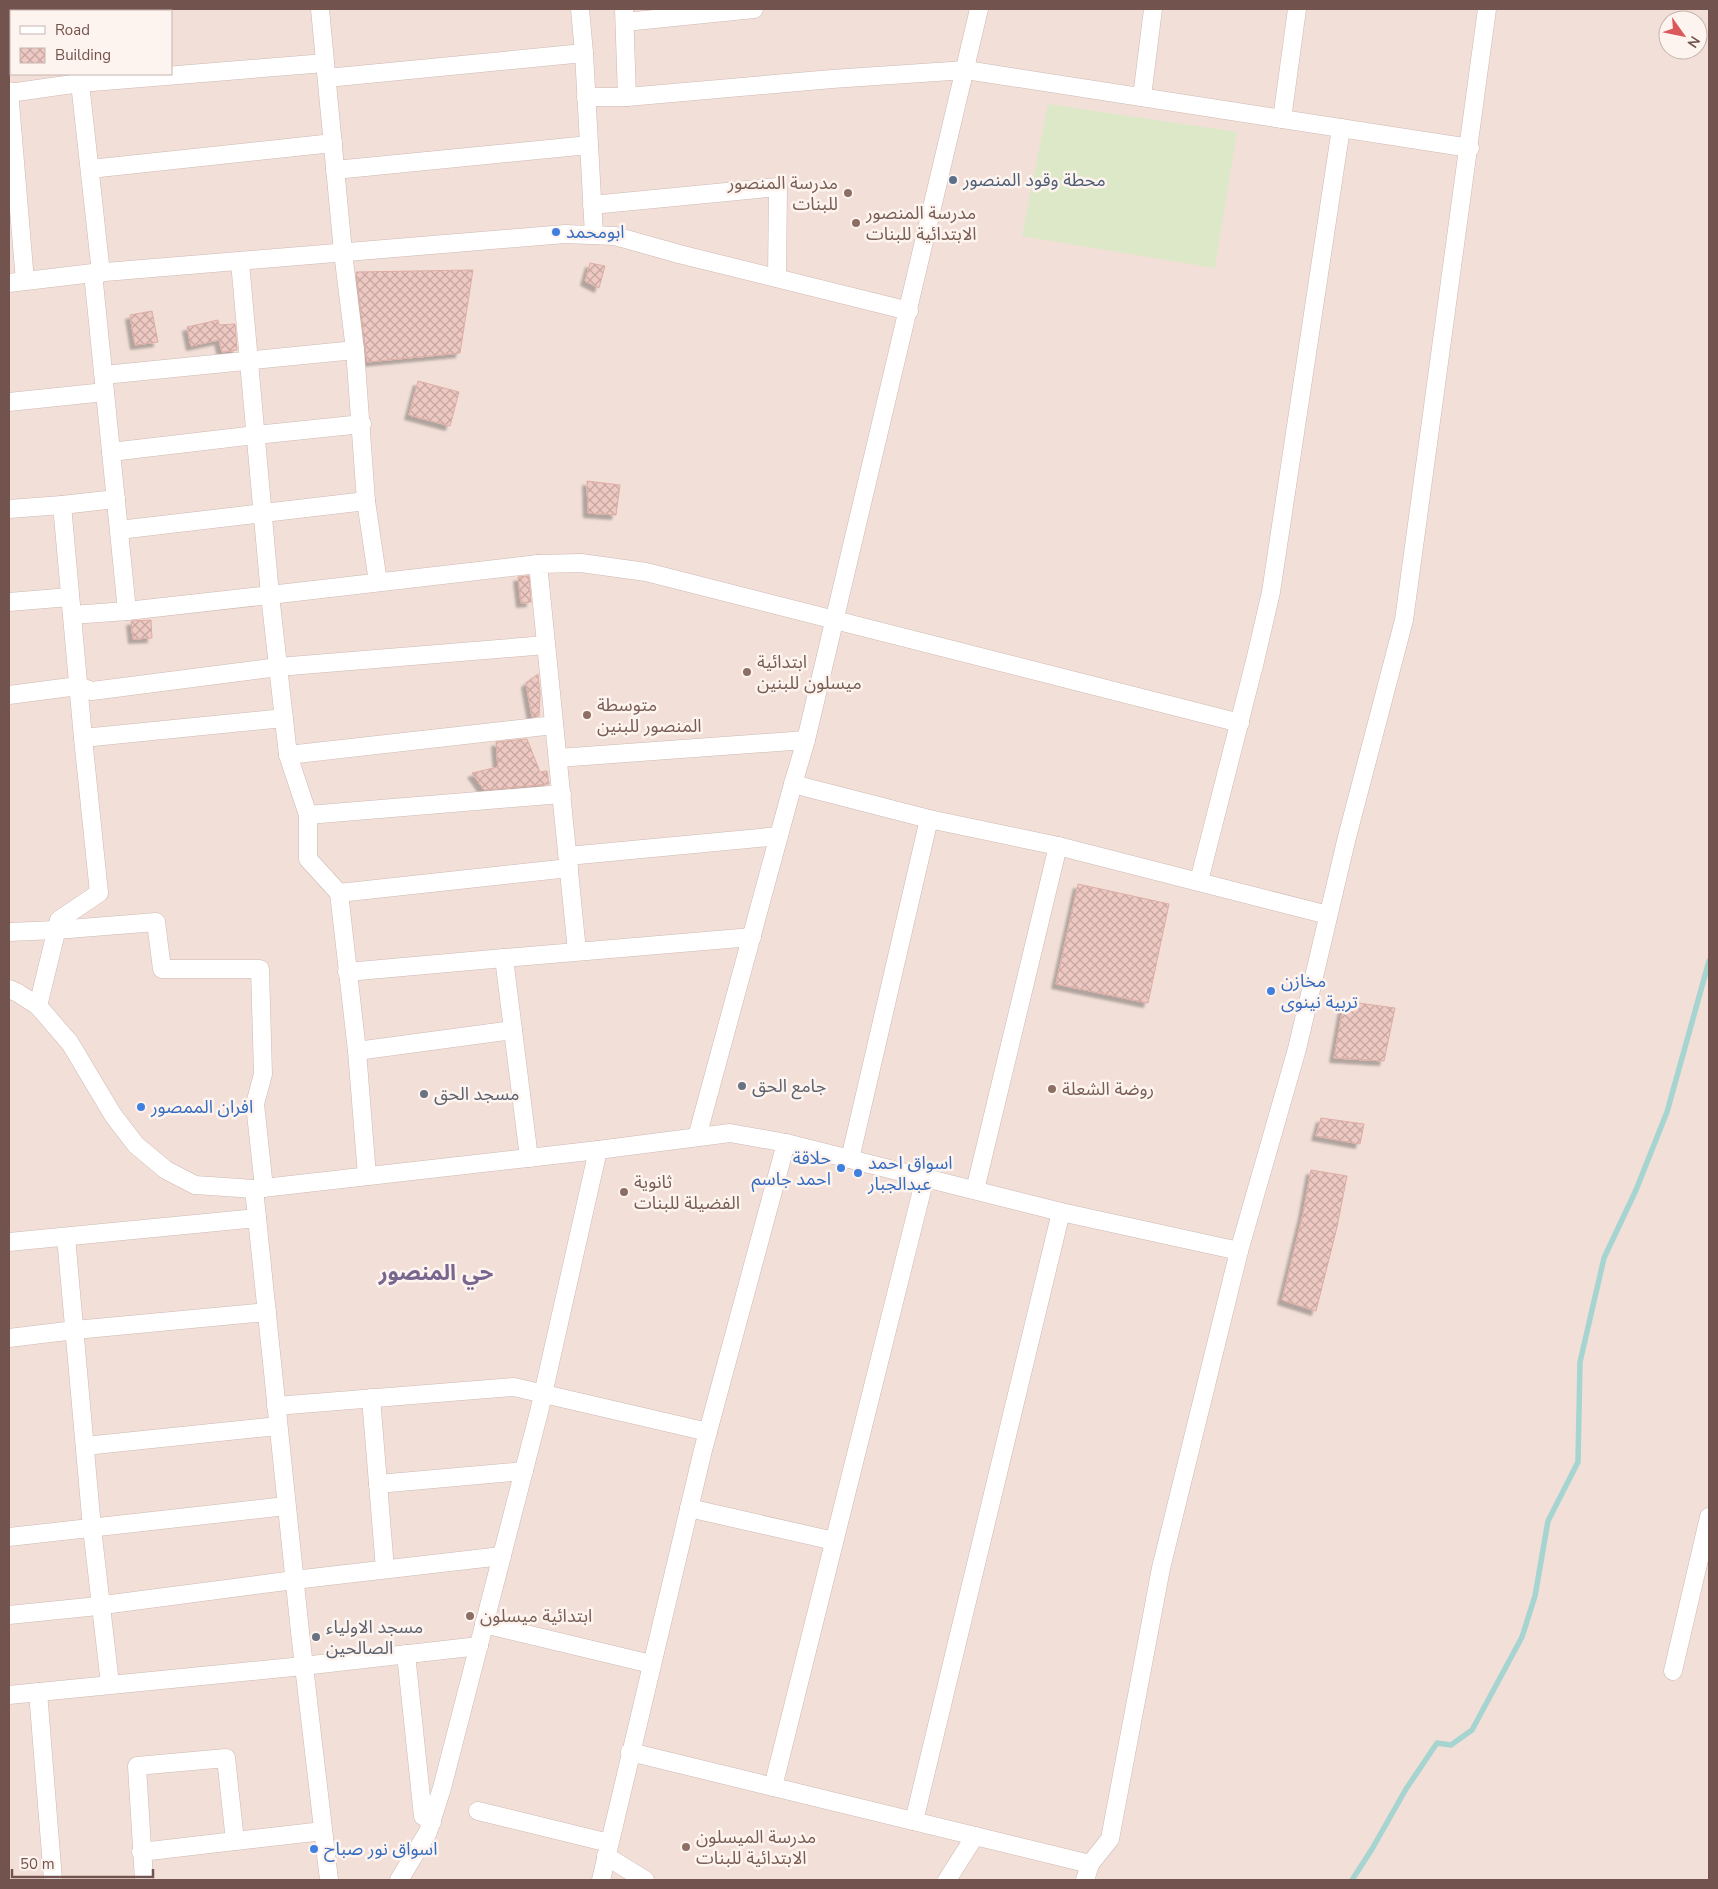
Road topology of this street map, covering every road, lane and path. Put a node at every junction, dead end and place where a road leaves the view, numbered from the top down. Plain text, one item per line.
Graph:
1 (320, 9) edge
2 (580, 9) edge
3 (754, 9) edge
4 (979, 9) edge
5 (1153, 9) edge
6 (1297, 9) edge
7 (1487, 9) edge
8 (625, 15) edge
9 (584, 53) junction
10 (326, 70) junction
11 (966, 70) junction
12 (80, 78) edge
13 (9, 93) edge
14 (586, 97) junction
15 (627, 97) junction
16 (1142, 97) junction
17 (1282, 119) junction
18 (1341, 128) junction
19 (333, 143) junction
20 (589, 145) junction
21 (1470, 148) junction
22 (90, 169) junction
23 (335, 170) junction
24 (592, 205) junction
25 (594, 235) junction
26 (343, 252) junction
27 (240, 262) junction
28 (97, 273) junction
29 (778, 278) junction
30 (17, 282) edge
31 (909, 310) junction
32 (355, 350) junction
33 (249, 361) junction
34 (105, 384) junction
35 (9, 402) edge
36 (362, 424) junction
37 (256, 434) junction
38 (111, 452) junction
39 (116, 499) junction
40 (366, 501) junction
41 (62, 506) junction
42 (9, 509) edge
43 (263, 514) junction
44 (119, 530) junction
45 (538, 564) junction
46 (378, 582) junction
47 (270, 595) junction
48 (70, 597) junction
49 (9, 602) edge
50 (127, 611) junction
51 (72, 615) junction
52 (834, 619) junction
53 (546, 644) junction
54 (278, 667) junction
55 (78, 686) junction
56 (9, 695) edge
57 (284, 718) junction
58 (1240, 723) junction
59 (554, 724) junction
60 (83, 738) junction
61 (806, 740) junction
62 (288, 755) junction
63 (558, 758) junction
64 (793, 784) junction
65 (562, 794) junction
66 (308, 816) junction
67 (929, 818) junction
68 (779, 836) junction
69 (1058, 846) junction
70 (568, 862) junction
71 (1198, 881) junction
72 (339, 893) junction
73 (1328, 915) junction
74 (56, 930) junction
75 (9, 932) edge
76 (752, 937) junction
77 (577, 951) junction
78 (504, 958) junction
79 (347, 972) junction
80 (9, 989) edge
81 (38, 1006) junction
82 (513, 1030) junction
83 (357, 1051) junction
84 (697, 1138) junction
85 (786, 1144) junction
86 (598, 1150) junction
87 (529, 1158) junction
88 (850, 1159) junction
89 (367, 1176) junction
90 (925, 1178) junction
91 (259, 1188) junction
92 (975, 1190) junction
93 (1061, 1212) junction
94 (257, 1218) junction
95 (66, 1237) junction
96 (9, 1242) edge
97 (1239, 1251) junction
98 (267, 1312) junction
99 (75, 1330) junction
100 (9, 1338) edge
101 (543, 1393) junction
102 (371, 1398) junction
103 (276, 1406) junction
104 (278, 1426) junction
105 (708, 1432) junction
106 (85, 1446) junction
107 (524, 1471) junction
108 (378, 1484) junction
109 (286, 1506) junction
110 (689, 1508) junction
111 (1709, 1517) edge
112 (92, 1528) junction
113 (9, 1537) edge
114 (834, 1541) junction
115 (502, 1556) junction
116 (385, 1570) junction
117 (294, 1580) junction
118 (101, 1605) junction
119 (9, 1615) edge
120 (484, 1624) junction
121 (479, 1646) junction
122 (406, 1654) junction
123 (651, 1664) junction
124 (304, 1666) junction
125 (1673, 1671) dead end
126 (110, 1684) junction
127 (38, 1692) junction
128 (9, 1695) edge
129 (630, 1752) junction
130 (773, 1787) junction
131 (478, 1810) dead end
132 (914, 1821) junction
133 (432, 1822) junction
134 (323, 1831) junction
135 (975, 1836) junction
136 (235, 1841) junction
137 (608, 1849) junction
138 (141, 1852) junction
139 (1087, 1872) edge
140 (53, 1880) edge
141 (144, 1880) edge
142 (329, 1880) edge
143 (399, 1880) edge
144 (601, 1880) edge
145 (645, 1880) edge
146 (946, 1880) edge

1 - 10 street
2 - 9 street
3 - 8 street
4 - 11 street
5 - 16 street
6 - 17 street
7 - 21 street
8 - 15 street
9 - 10 street
9 - 14 street
10 - 12 street
10 - 19 street
11 - 15 street
11 - 16 street
11 - 31 street
12 - 13 street
12 - 22 street
13 - 30 street
14 - 15 street
14 - 20 street
16 - 17 street
17 - 18 street
18 - 21 street
18 - 58 street
19 - 22 street
19 - 23 street
20 - 23 street
20 - 24 street
21 - 73 street
22 - 28 street
23 - 26 street
24 - 25 street
24 - 29 street
25 - 26 street
25 - 29 street
26 - 27 street
26 - 32 street
27 - 28 street
27 - 33 street
28 - 30 street
28 - 34 street
29 - 31 street
31 - 52 street
32 - 33 street
32 - 36 street
33 - 34 street
33 - 37 street
34 - 35 street
34 - 38 street
36 - 37 street
36 - 40 street
37 - 38 street
37 - 43 street
38 - 39 street
39 - 41 street
39 - 44 street
40 - 43 street
40 - 46 street
41 - 42 street
41 - 48 street
43 - 44 street
43 - 47 street
44 - 50 street
45 - 46 street
45 - 52 street
45 - 53 street
46 - 47 street
47 - 50 street
47 - 54 street
48 - 49 street
48 - 51 street
50 - 51 street
51 - 55 street
52 - 58 street
52 - 61 street
53 - 54 street
53 - 59 street
54 - 55 street
54 - 57 street
55 - 56 street
55 - 60 street
57 - 60 street
57 - 62 street
58 - 71 street
59 - 62 street
59 - 63 street
60 - 74 street
61 - 63 street
61 - 64 street
62 - 66 street
63 - 65 street
64 - 67 street
64 - 68 street
65 - 66 street
65 - 70 street
66 - 72 street
67 - 69 street
67 - 88 street
68 - 70 street
68 - 76 street
69 - 71 street
69 - 92 street
70 - 72 street
70 - 77 street
71 - 73 street
72 - 79 street
73 - 97 street
74 - 75 street
74 - 81 street
74 - 91 street
76 - 77 street
76 - 84 street
77 - 78 street
78 - 79 street
78 - 82 street
79 - 83 street
80 - 81 street
81 - 91 street
82 - 83 street
82 - 87 street
83 - 89 street
84 - 85 street
84 - 86 street
85 - 88 street
85 - 105 street
86 - 87 street
86 - 101 street
87 - 89 street
88 - 90 street
89 - 91 street
90 - 92 street
90 - 114 street
91 - 94 street
92 - 93 street
93 - 97 street
93 - 132 street
94 - 95 street
94 - 98 street
95 - 96 street
95 - 99 street
97 - 139 street
98 - 99 street
98 - 103 street
99 - 100 street
99 - 106 street
101 - 102 street
101 - 105 street
101 - 107 street
102 - 103 street
102 - 108 street
103 - 104 street
104 - 106 street
104 - 109 street
105 - 110 street
106 - 112 street
107 - 108 street
107 - 115 street
108 - 116 street
109 - 112 street
109 - 117 street
110 - 114 street
110 - 123 street
111 - 125 street
112 - 113 street
112 - 118 street
114 - 130 street
115 - 116 street
115 - 120 street
116 - 117 street
117 - 118 street
117 - 124 street
118 - 119 street
118 - 126 street
120 - 121 street
120 - 123 street
121 - 122 street
121 - 133 street
122 - 124 street
122 - 133 street
123 - 129 street
124 - 126 street
124 - 134 street
126 - 127 street
127 - 128 street
127 - 140 street
129 - 130 street
129 - 137 street
130 - 132 street
131 - 137 street
132 - 135 street
133 - 143 street
134 - 136 street
134 - 142 street
135 - 139 street
135 - 146 street
136 - 138 street
136 - 138 street
137 - 144 street
137 - 145 street
138 - 141 street

